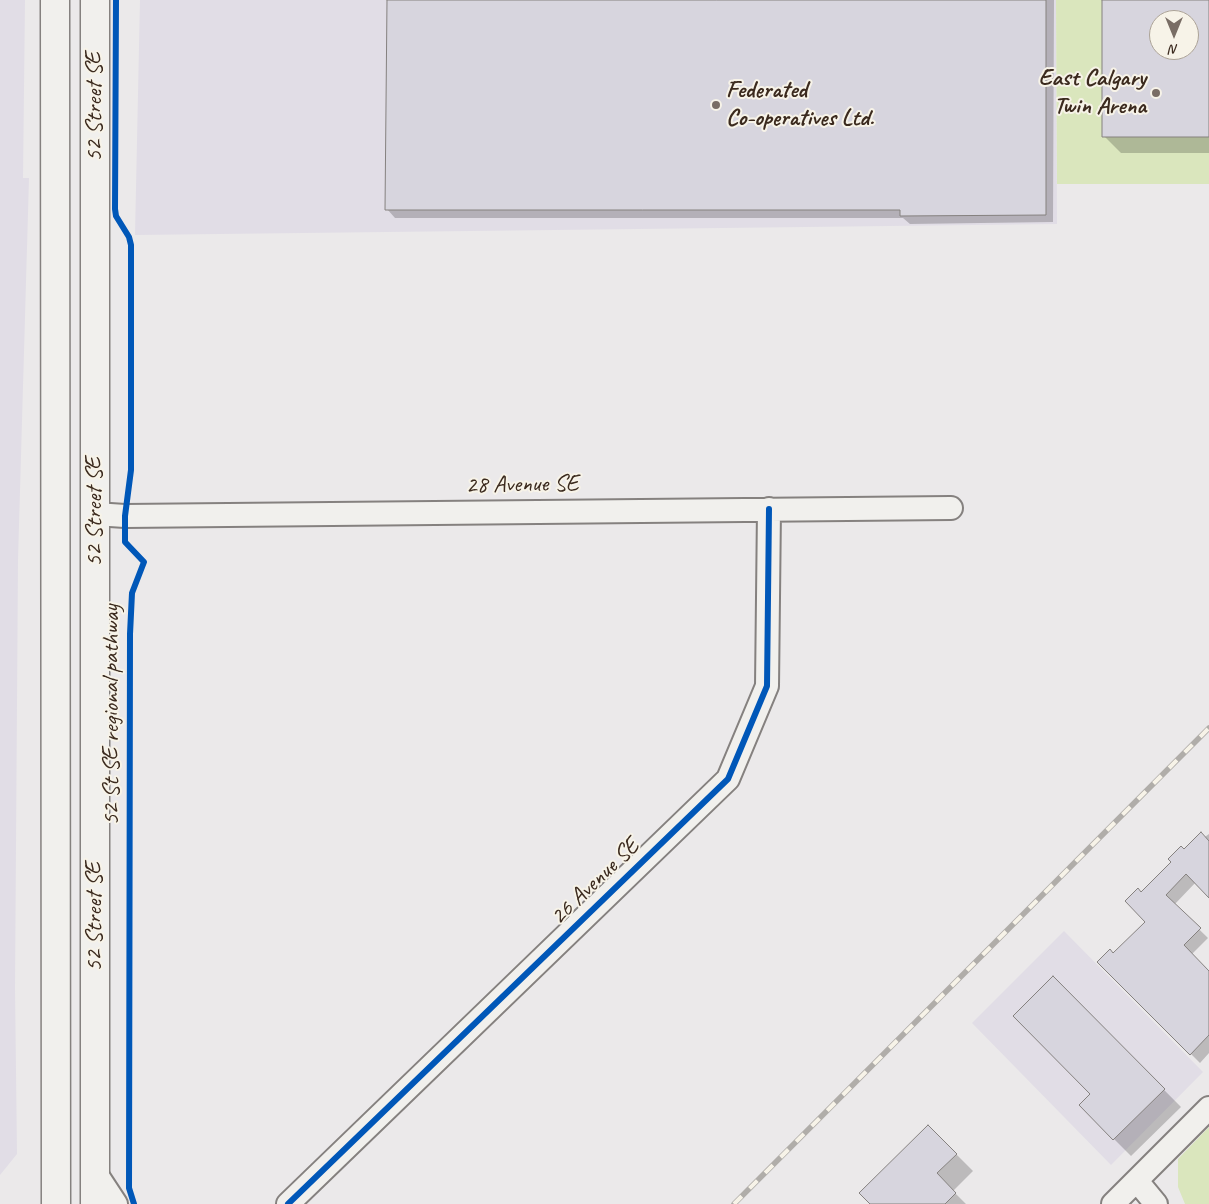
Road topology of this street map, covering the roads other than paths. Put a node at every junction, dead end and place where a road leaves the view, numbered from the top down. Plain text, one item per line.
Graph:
1 (55, 0) edge
2 (96, 0) edge
3 (951, 508) dead end
4 (769, 509) junction
5 (95, 514) junction
6 (1209, 1108) edge
7 (95, 1172) junction
8 (1137, 1181) junction
9 (56, 1204) edge
10 (95, 1204) edge
11 (116, 1204) edge
12 (288, 1204) edge
13 (1113, 1204) edge
14 (1156, 1204) edge

1 - 9 main road, 52 Street SE
2 - 5 main road, 52 Street SE
3 - 4 street, 28 Avenue SE
4 - 5 street, 28 Avenue SE
4 - 12 street, 26 Avenue SE
5 - 7 main road, 52 Street SE
6 - 8 street
7 - 10 main road, 52 Street SE
7 - 11 street
8 - 13 street
8 - 14 street

